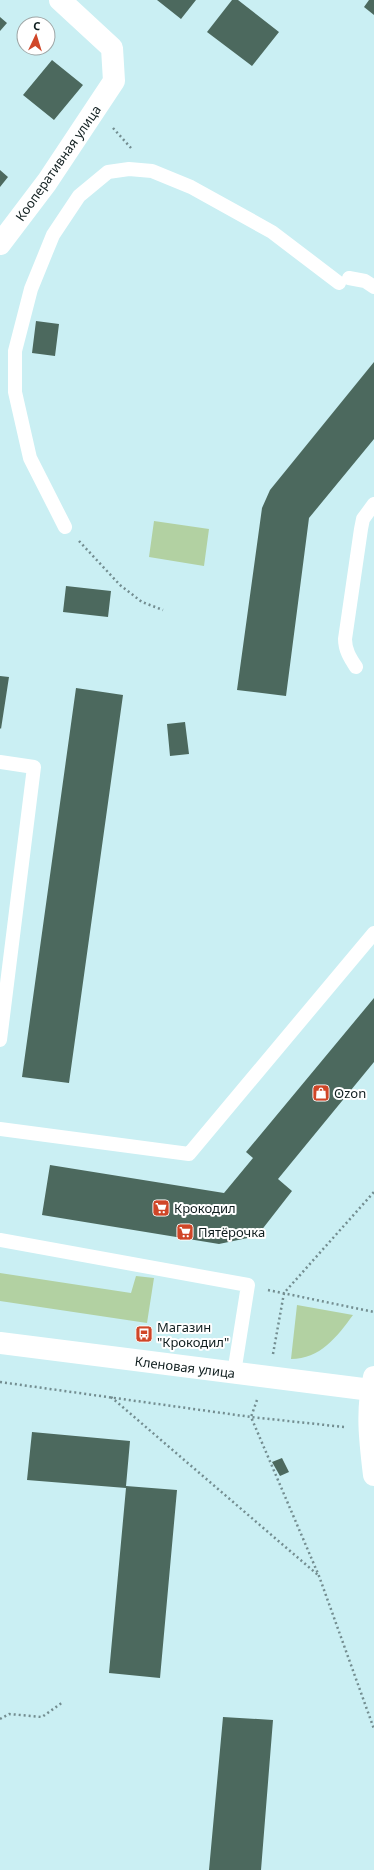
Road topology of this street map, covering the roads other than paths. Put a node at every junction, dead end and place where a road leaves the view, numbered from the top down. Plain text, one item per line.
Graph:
1 (60, 0) edge
2 (0, 244) edge
3 (374, 287) edge
4 (374, 504) edge
5 (65, 527) road end
6 (356, 667) dead end
7 (0, 762) edge
8 (374, 933) edge
9 (0, 1040) edge
10 (0, 1129) edge
11 (0, 1240) edge
12 (0, 1343) edge
13 (234, 1373) junction
14 (372, 1384) edge
15 (374, 1475) edge

1 - 2 street, Кооперативная улица
3 - 5 lane
4 - 6 lane
7 - 9 lane
8 - 10 lane
11 - 13 lane
12 - 13 street, Кленовая улица
13 - 14 street, Кленовая улица
14 - 15 street

